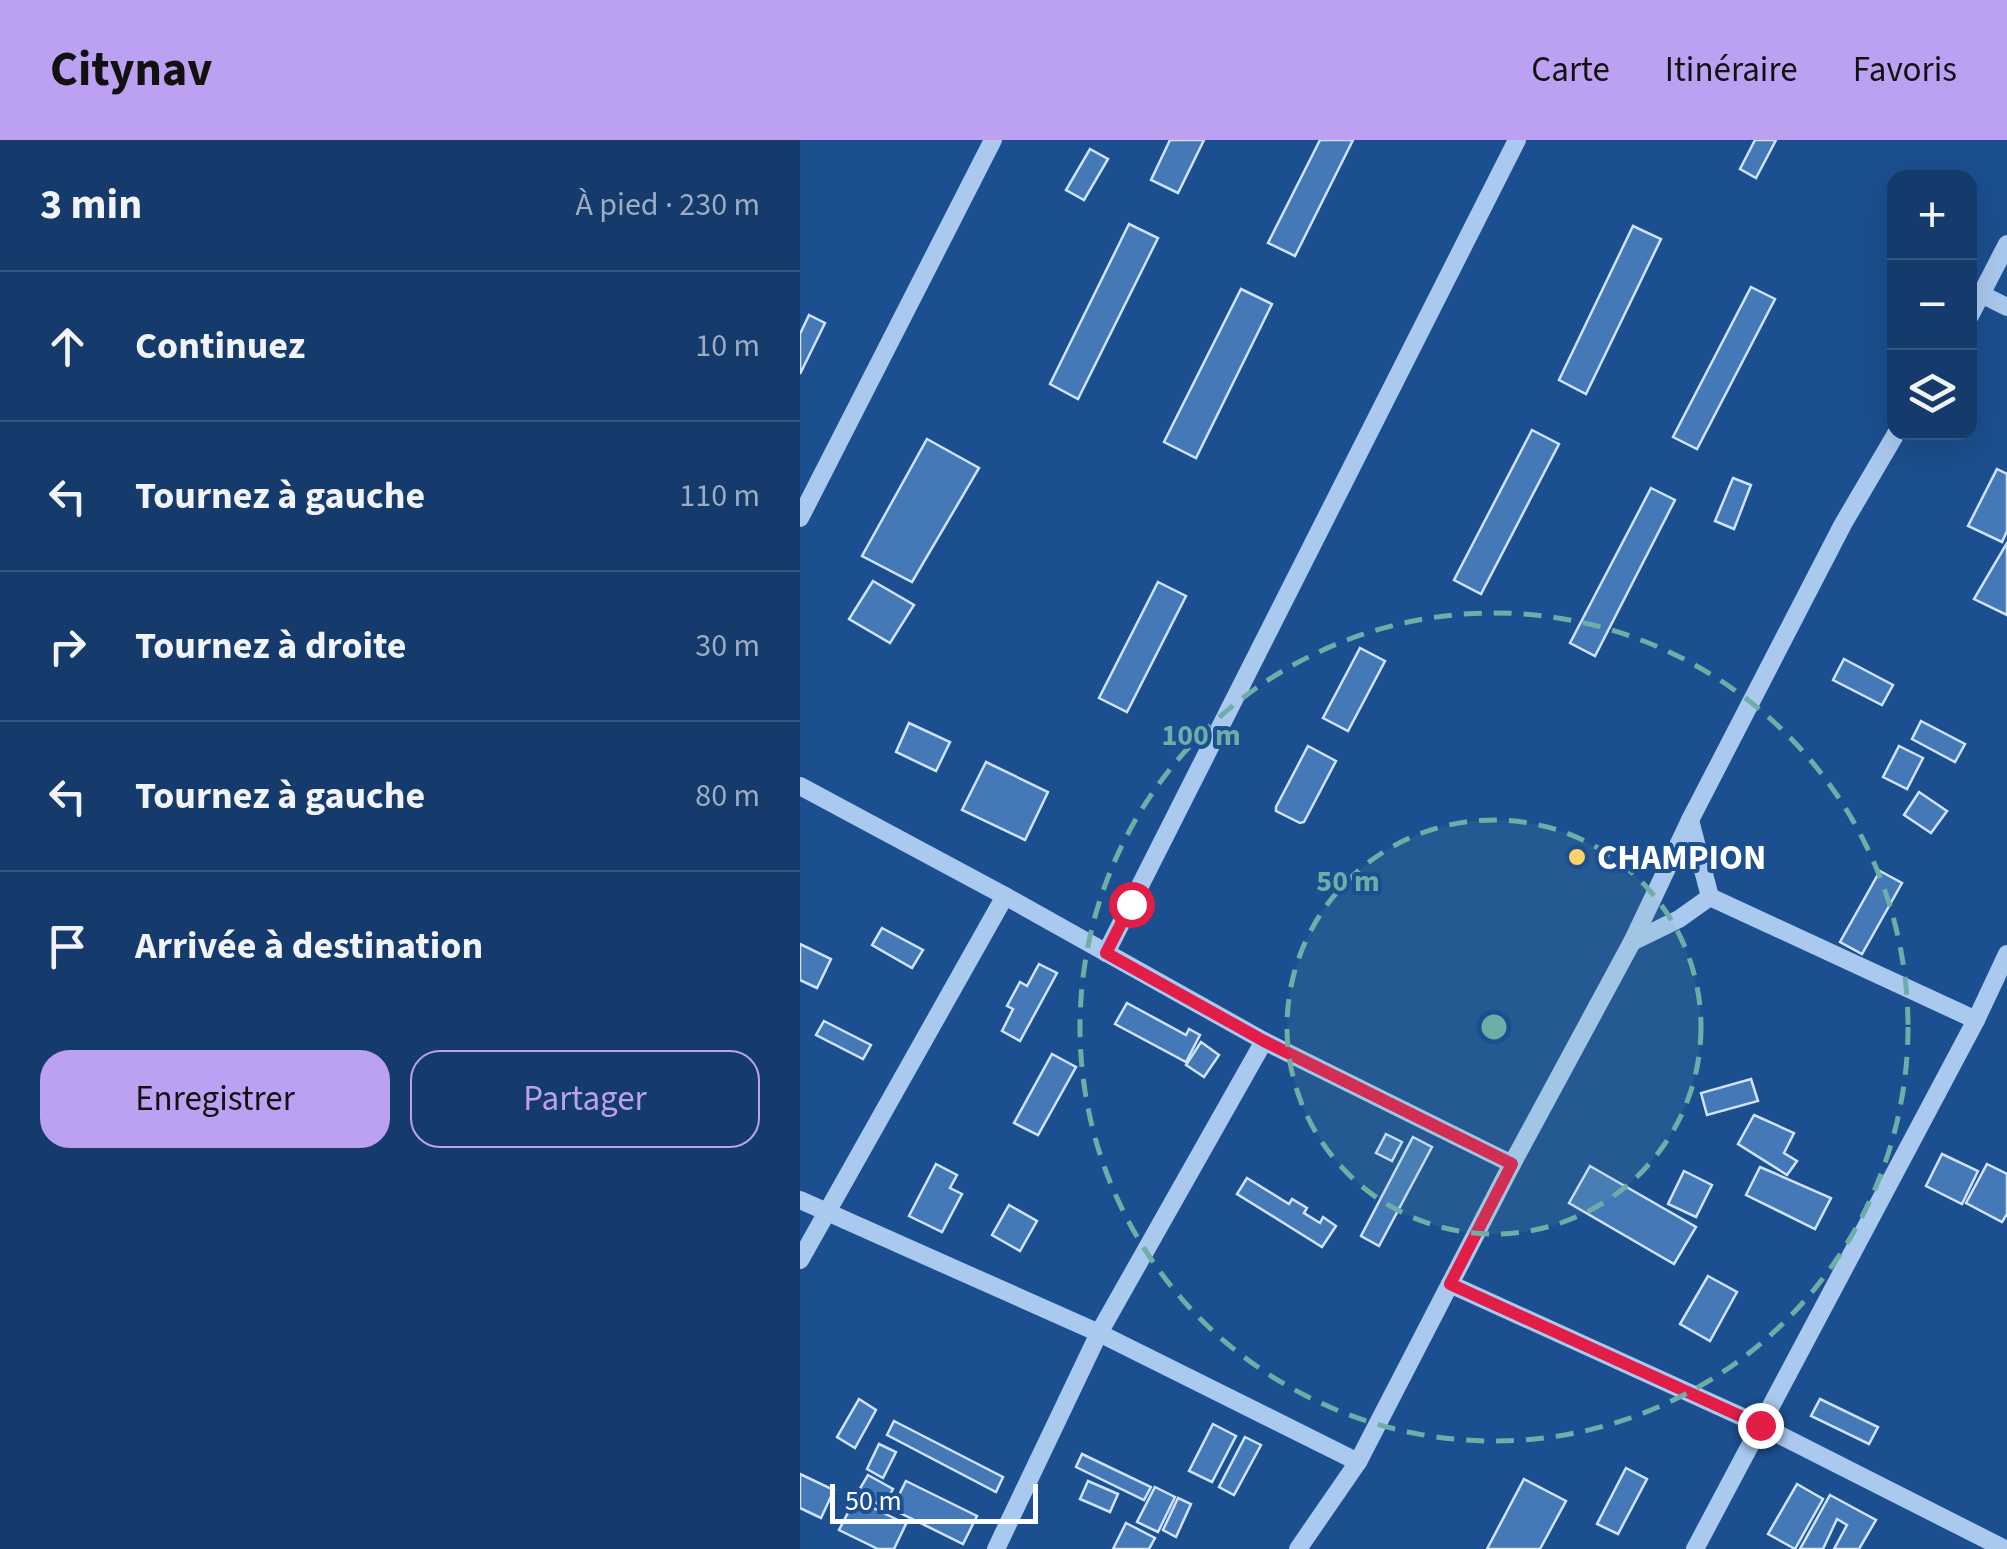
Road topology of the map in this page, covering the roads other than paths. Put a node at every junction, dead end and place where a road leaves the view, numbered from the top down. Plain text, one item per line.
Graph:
1 (994, 140) edge
2 (1517, 140) edge
3 (2007, 244) edge
4 (1983, 295) junction
5 (1977, 305) edge
6 (2007, 308) edge
7 (1892, 440) edge
8 (800, 474) edge
9 (818, 483) junction
10 (800, 518) edge
11 (800, 786) edge
12 (1690, 820) junction
13 (1005, 896) junction
14 (1710, 897) junction
15 (1632, 942) junction
16 (1106, 953) junction
17 (2007, 954) edge
18 (1976, 1020) junction
19 (1264, 1041) junction
20 (1512, 1164) junction
21 (800, 1200) edge
22 (825, 1212) junction
23 (800, 1260) edge
24 (1450, 1284) junction
25 (1099, 1333) junction
26 (1760, 1425) junction
27 (1358, 1462) junction
28 (996, 1549) edge
29 (1298, 1549) edge
30 (1695, 1549) edge
31 (2004, 1549) edge

1 - 9 street
2 - 16 street
3 - 4 street
4 - 5 street
4 - 6 street
7 - 12 street
8 - 9 street
9 - 10 street
11 - 13 street
12 - 14 street
12 - 15 street
13 - 16 street
13 - 22 street
14 - 15 street
14 - 18 street
15 - 20 street
16 - 19 street
17 - 18 street
18 - 26 street
19 - 20 street
19 - 25 street
20 - 24 street
21 - 22 street
22 - 23 street
22 - 25 street
24 - 26 street
24 - 27 street
25 - 27 street
25 - 28 street
26 - 30 street
26 - 31 street
27 - 29 street

